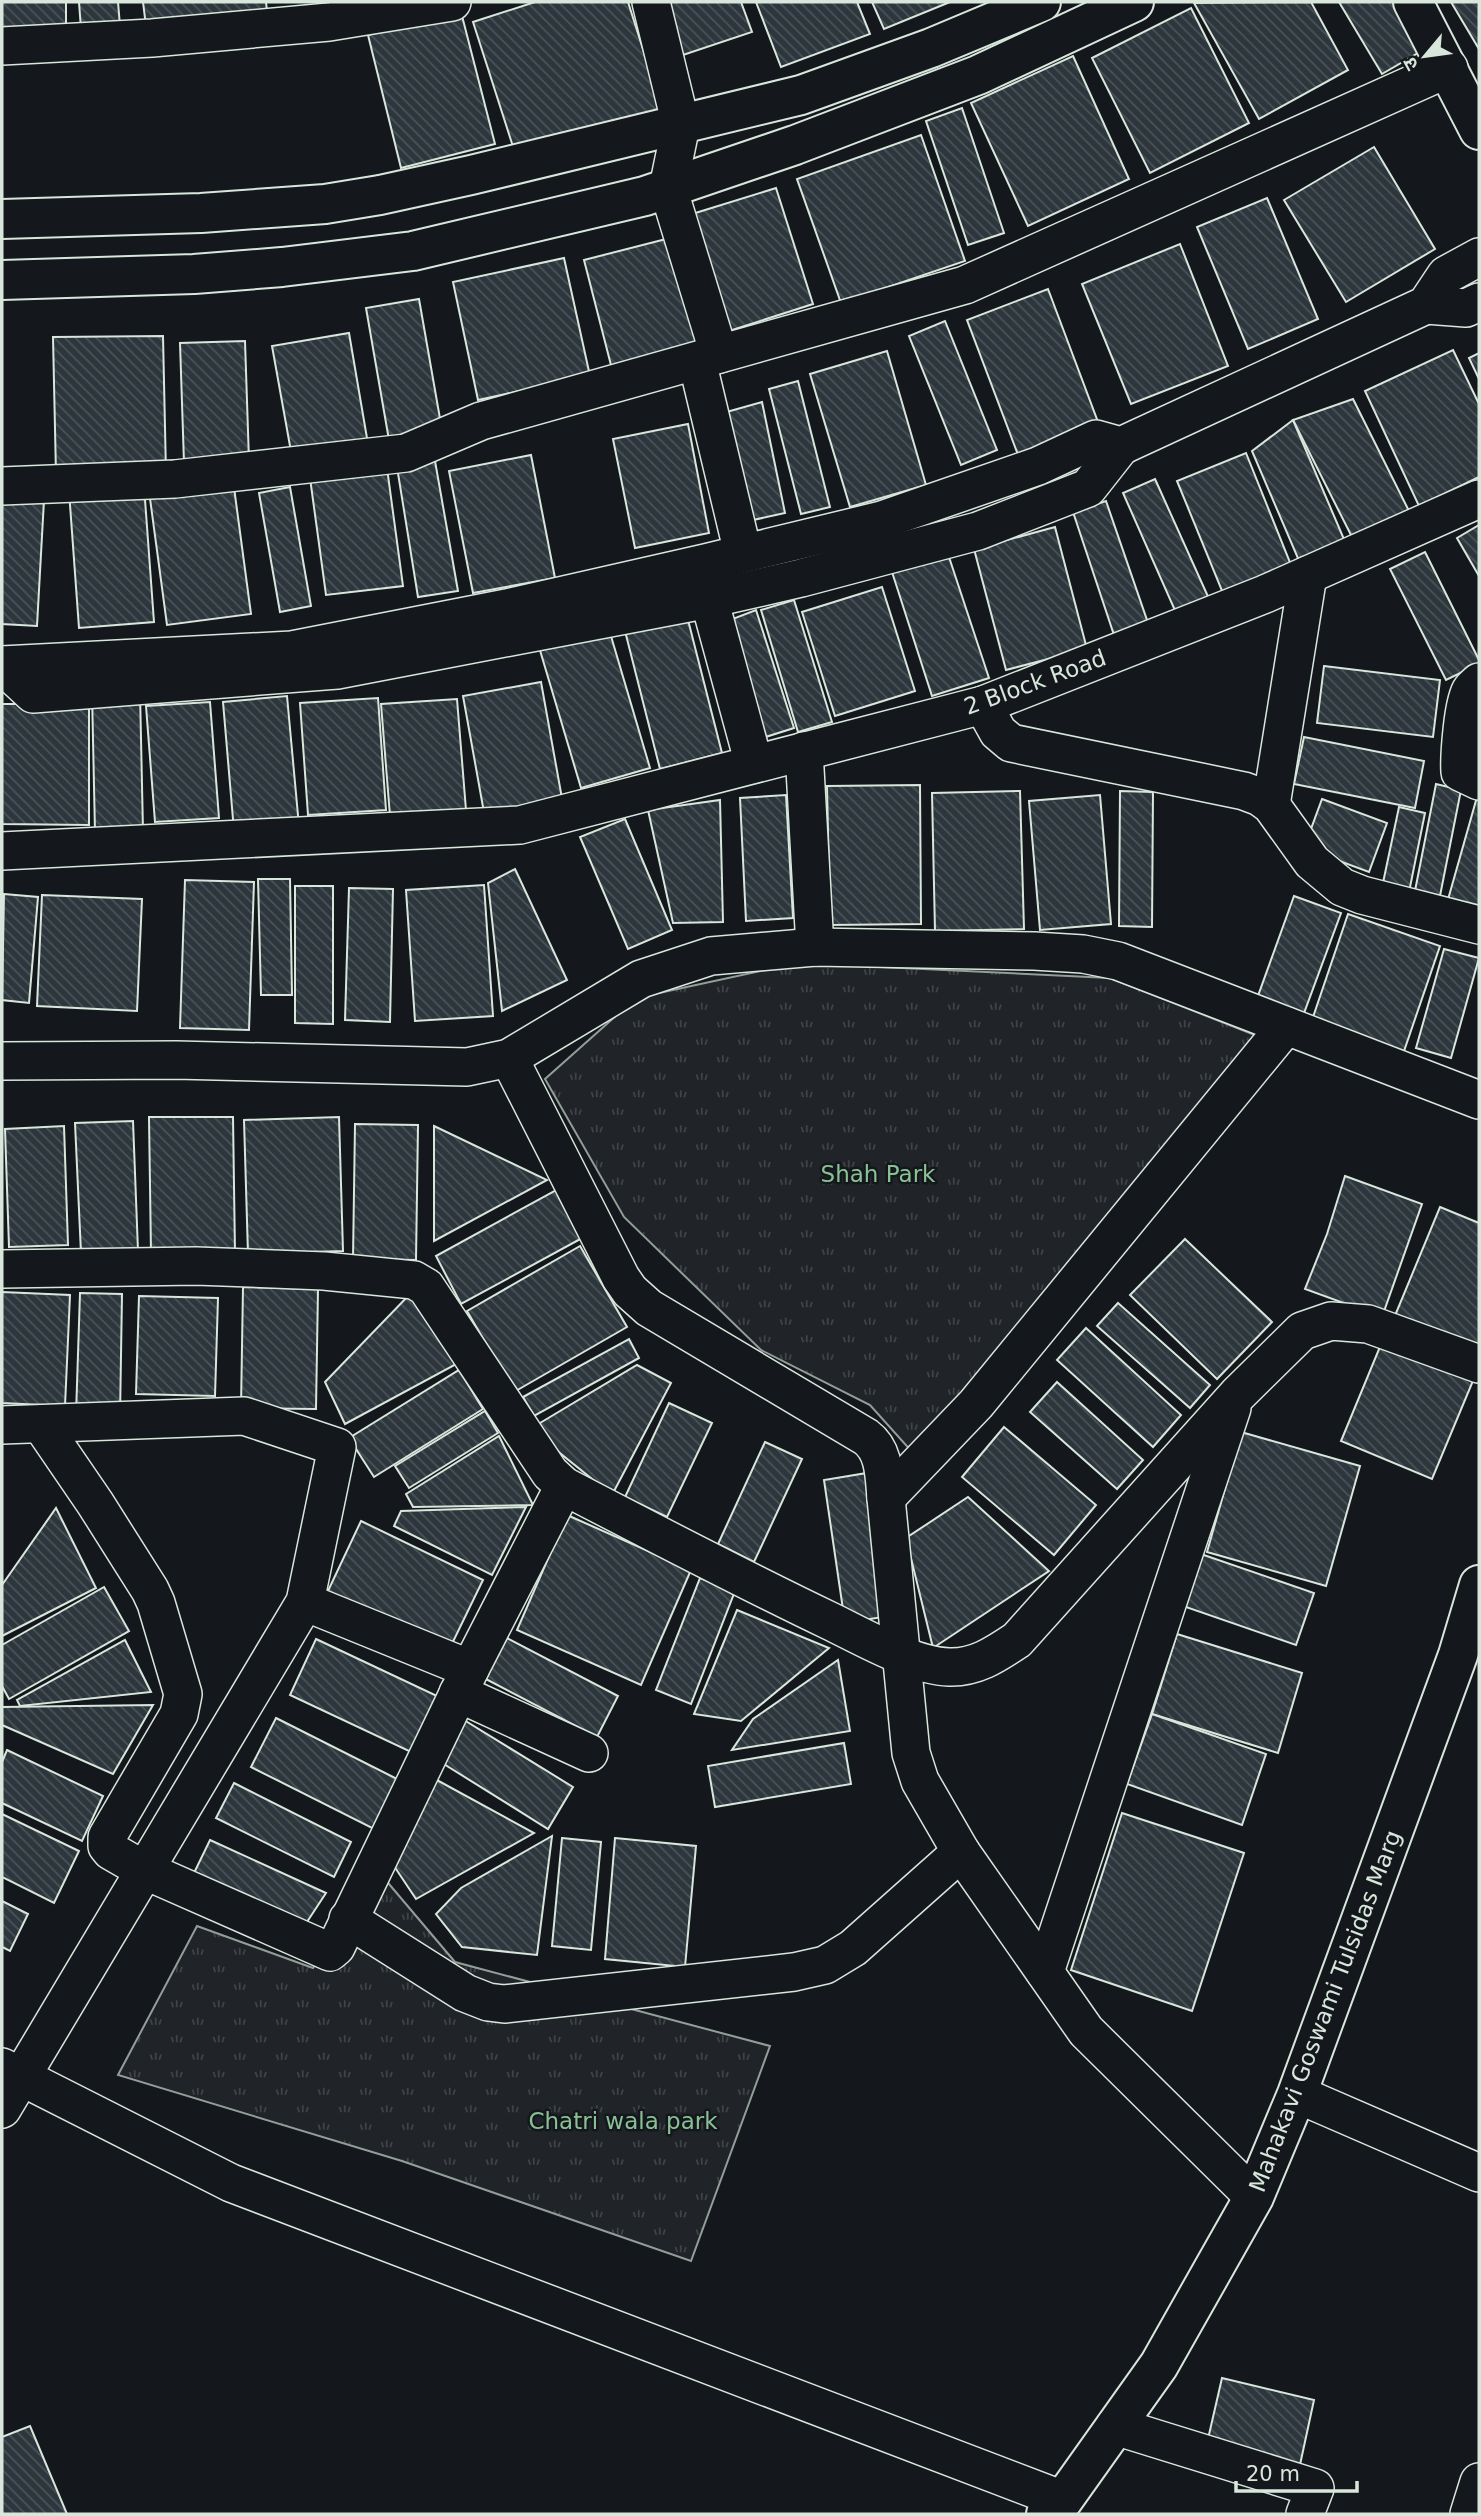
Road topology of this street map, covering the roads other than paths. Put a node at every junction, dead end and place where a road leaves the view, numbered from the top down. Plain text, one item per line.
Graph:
1 (452, 2) edge
2 (651, 2) edge
3 (1041, 2) edge
4 (1133, 2) edge
5 (1413, 2) edge
6 (2, 46) edge
7 (1449, 68) junction
8 (681, 125) junction
9 (1479, 130) edge
10 (668, 188) junction
11 (2, 219) edge
12 (1479, 257) edge
13 (2, 280) edge
14 (1479, 302) edge
15 (1426, 305) junction
16 (708, 358) junction
17 (1121, 446) junction
18 (2, 486) edge
19 (1479, 499) edge
20 (743, 553) junction
21 (1308, 575) junction
22 (707, 581) junction
23 (2, 665) edge
24 (1479, 682) edge
25 (983, 705) junction
26 (804, 751) junction
27 (754, 764) junction
28 (1479, 781) edge
29 (1271, 805) junction
30 (2, 851) edge
31 (1479, 925) edge
32 (815, 947) junction
33 (1286, 1026) junction
34 (509, 1058) junction
35 (2, 1060) edge
36 (1479, 1100) edge
37 (2, 1269) edge
38 (1479, 1364) edge
39 (1237, 1395) junction
40 (41, 1424) junction
41 (2, 1425) edge
42 (564, 1486) junction
43 (886, 1498) junction
44 (1479, 1585) edge
45 (305, 1602) junction
46 (903, 1656) junction
47 (1469, 1656) edge
48 (464, 1681) junction
49 (589, 1753) dead end
50 (961, 1852) junction
51 (144, 1870) junction
52 (348, 1919) junction
53 (1045, 1972) junction
54 (11, 2072) edge
55 (1297, 2094) junction
56 (2, 2109) edge
57 (1479, 2174) edge
58 (1254, 2197) junction
59 (1115, 2426) junction
60 (1479, 2482) edge
61 (1054, 2507) edge
62 (1305, 2514) edge
63 (1469, 2514) edge

1 - 6 street
2 - 8 street
3 - 8 street
4 - 10 street
5 - 7 street
7 - 9 street
7 - 16 street
8 - 10 street
8 - 11 street
10 - 13 street
10 - 16 street
12 - 15 street
14 - 15 street
15 - 17 street
16 - 18 street
16 - 20 street
17 - 20 street
17 - 22 street
19 - 21 street, 2 Block Road
20 - 22 street
21 - 25 street, 2 Block Road
21 - 29 street
22 - 23 street
22 - 27 street
24 - 28 street
25 - 26 street, 2 Block Road
25 - 29 street
26 - 27 street, 2 Block Road
26 - 32 street
27 - 30 street, 2 Block Road
29 - 31 street
32 - 33 street
32 - 34 street
33 - 36 street
33 - 43 street
34 - 35 street
34 - 43 street
37 - 42 street
38 - 39 street
39 - 46 street
39 - 53 street
40 - 41 street
40 - 45 street
40 - 51 street
42 - 46 street
42 - 48 street
43 - 46 street
44 - 47 street, Mahakavi Goswami Tulsidas Marg
45 - 48 street
45 - 51 street
46 - 50 street
47 - 55 street, Mahakavi Goswami Tulsidas Marg
48 - 49 street
48 - 52 street
50 - 52 street
50 - 53 street
51 - 52 street
51 - 54 street
53 - 58 street
54 - 56 street
54 - 61 street
55 - 57 street
55 - 58 street, Mahakavi Goswami Tulsidas Marg
58 - 59 street, Mahakavi Goswami Tulsidas Marg
59 - 61 street, Mahakavi Goswami Tulsidas Marg
59 - 62 street
60 - 63 street

